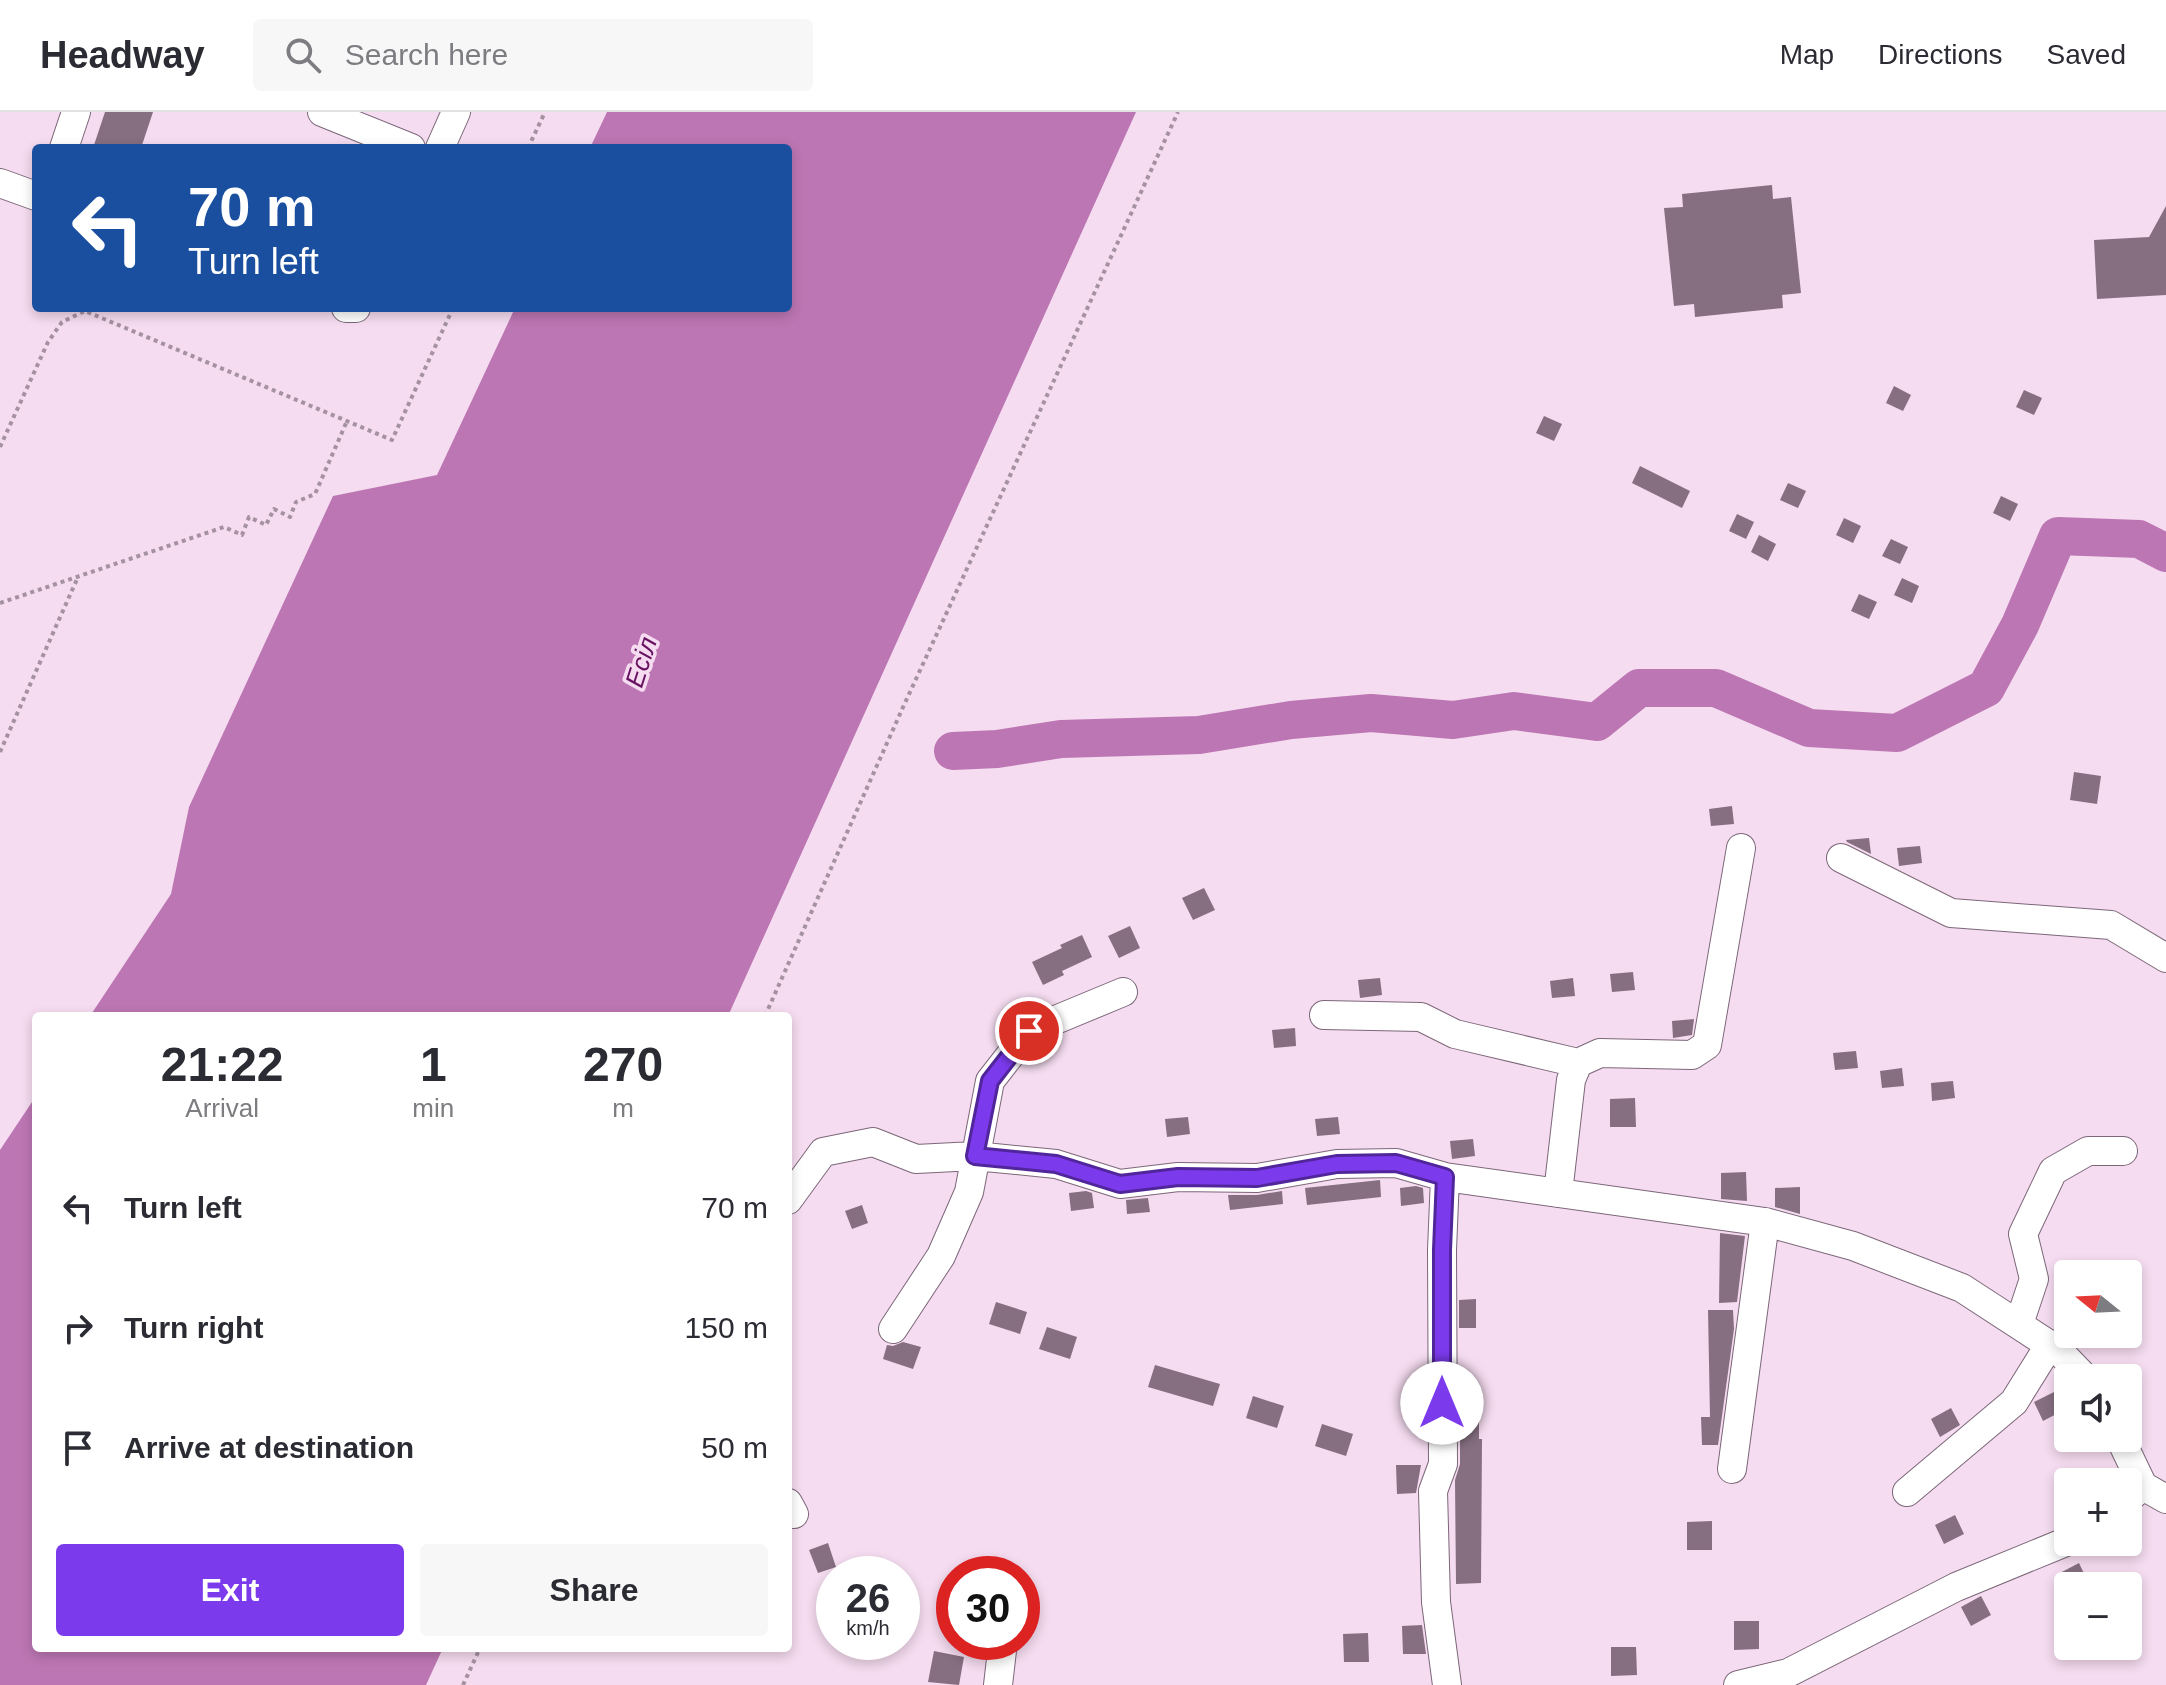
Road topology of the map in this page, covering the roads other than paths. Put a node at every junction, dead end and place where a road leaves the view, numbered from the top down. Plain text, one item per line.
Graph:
1 (76, 112) edge
2 (322, 112) edge
3 (456, 112) edge
4 (65, 144) edge
5 (401, 144) edge
6 (442, 144) edge
7 (0, 183) edge
8 (32, 195) edge
9 (1741, 848) dead end
10 (1841, 858) dead end
11 (2166, 958) edge
12 (1123, 992) dead end
13 (1324, 1015) dead end
14 (1578, 1063) junction
15 (2123, 1151) dead end
16 (975, 1156) junction
17 (1445, 1177) junction
18 (1558, 1193) junction
19 (792, 1195) edge
20 (1765, 1222) junction
21 (2019, 1324) junction
22 (893, 1329) dead end
23 (2050, 1344) junction
24 (2072, 1364) edge
25 (2126, 1452) edge
26 (1732, 1469) dead end
27 (1907, 1492) dead end
28 (2146, 1495) edge
29 (2054, 1547) edge
30 (1001, 1660) edge
31 (998, 1685) edge
32 (1447, 1685) edge
33 (1738, 1685) edge

1 - 4 street
2 - 5 street
3 - 6 street
7 - 8 street
9 - 14 street
10 - 11 street
12 - 16 street
13 - 14 street
14 - 18 street
15 - 21 street
16 - 17 street
16 - 19 street
16 - 22 street
17 - 18 street
17 - 32 street
18 - 20 street
20 - 21 street
20 - 26 street
21 - 23 street
23 - 24 street
23 - 27 street
25 - 28 street
29 - 33 street
30 - 31 street

